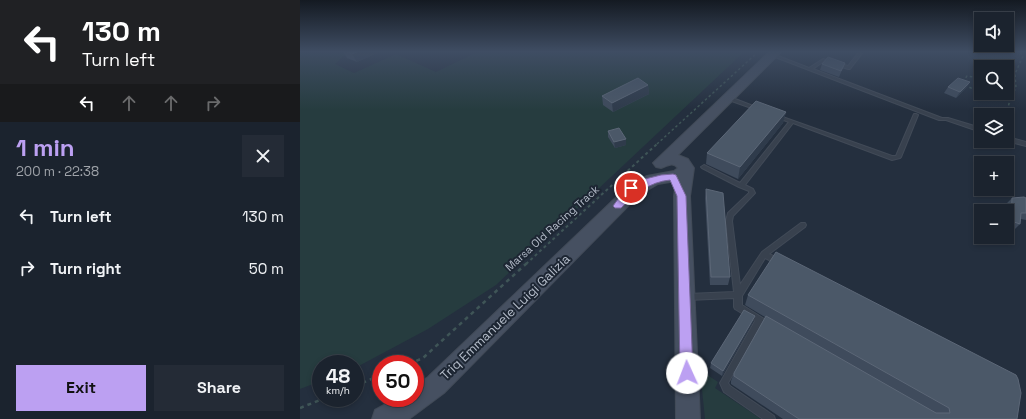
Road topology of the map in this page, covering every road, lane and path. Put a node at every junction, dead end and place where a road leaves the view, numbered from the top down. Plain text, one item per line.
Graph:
1 (737, 72) edge
2 (755, 72) edge
3 (817, 72) edge
4 (1016, 72) edge
5 (974, 77) edge
6 (973, 89) dead end
7 (1014, 91) edge
8 (728, 98) junction
9 (765, 111) edge
10 (772, 114) edge
11 (916, 115) dead end
12 (792, 121) junction
13 (974, 128) edge
14 (1014, 141) edge
15 (1026, 144) edge
16 (704, 167) dead end
17 (670, 170) junction
18 (741, 186) junction
19 (682, 204) junction
20 (803, 225) dead end
21 (596, 228) junction
22 (764, 254) junction
23 (785, 265) edge
24 (738, 295) junction
25 (684, 297) junction
26 (759, 321) junction
27 (773, 329) edge
28 (424, 357) edge
29 (312, 403) edge
30 (300, 408) edge
31 (384, 419) edge
32 (688, 419) edge
33 (772, 419) edge

1 - 28 path, Marsa Old Racing Track
2 - 8 main road
3 - 13 lane
4 - 7 path
5 - 6 path
8 - 9 lane
8 - 17 main road
10 - 12 lane
11 - 12 lane
12 - 18 lane
14 - 15 lane
16 - 18 lane
17 - 19 main road
17 - 21 main road, Triq Emmanuele Luigi Galizia
18 - 24 lane
19 - 21 main road
19 - 25 main road
20 - 22 lane
21 - 31 main road, Triq Emmanuele Luigi Galizia
22 - 23 lane
22 - 24 lane
24 - 25 lane
24 - 26 lane
25 - 32 main road
26 - 27 lane
26 - 33 lane
29 - 30 path

